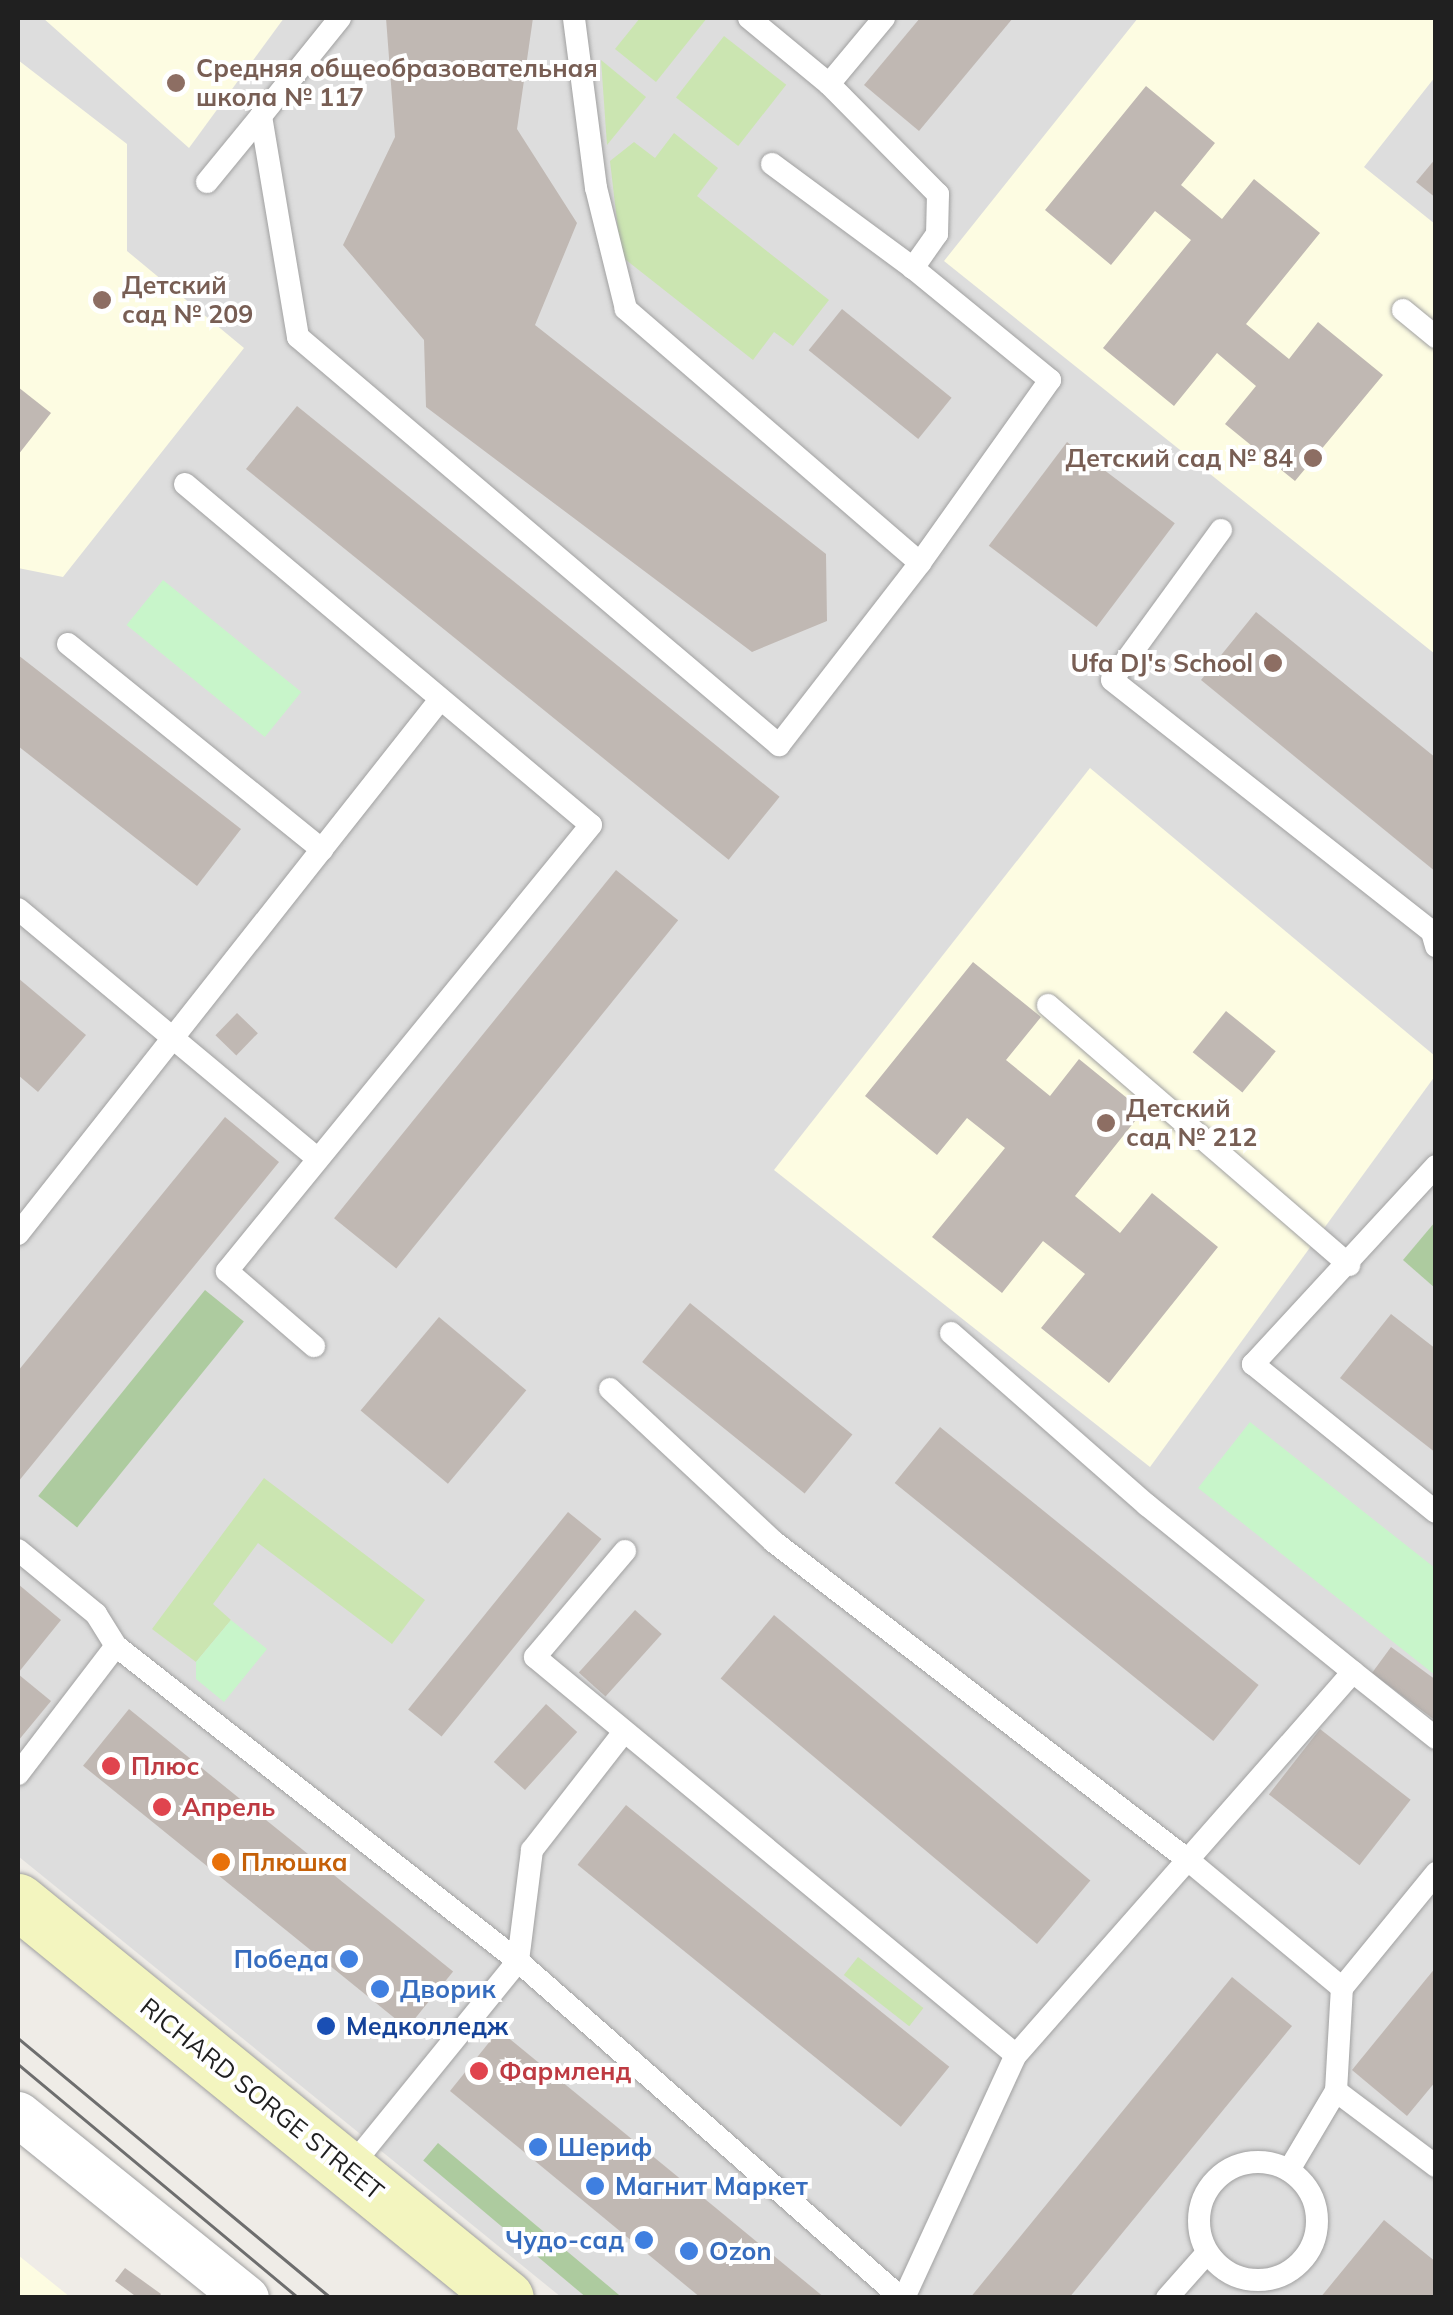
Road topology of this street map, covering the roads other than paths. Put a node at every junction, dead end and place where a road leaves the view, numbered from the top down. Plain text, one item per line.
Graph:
1 (340, 18) edge
2 (574, 18) edge
3 (749, 18) edge
4 (884, 18) edge
5 (829, 84) junction
6 (261, 116) junction
7 (772, 164) dead end
8 (207, 182) dead end
9 (913, 268) junction
10 (1403, 310) dead end
11 (1436, 336) edge
12 (185, 484) dead end
13 (1221, 530) dead end
14 (920, 564) junction
15 (68, 644) dead end
16 (439, 701) junction
17 (322, 850) junction
18 (18, 908) edge
19 (1436, 946) edge
20 (1048, 1005) dead end
21 (172, 1039) junction
22 (316, 1157) junction
23 (1436, 1166) edge
24 (18, 1234) edge
25 (1349, 1265) junction
26 (951, 1333) dead end
27 (314, 1346) dead end
28 (610, 1389) dead end
29 (1436, 1512) edge
30 (18, 1550) edge
31 (626, 1551) dead end
32 (116, 1646) junction
33 (1353, 1672) junction
34 (624, 1732) junction
35 (1436, 1738) edge
36 (18, 1774) edge
37 (1188, 1860) junction
38 (1436, 1873) edge
39 (18, 1900) edge
40 (518, 1960) junction
41 (1342, 1988) junction
42 (1016, 2056) junction
43 (1336, 2090) junction
44 (18, 2114) edge
45 (1436, 2166) edge
46 (348, 2169) junction
47 (1288, 2170) junction
48 (1208, 2254) junction
49 (246, 2298) edge
50 (506, 2298) edge
51 (902, 2298) edge
52 (1167, 2298) edge

1 - 6 lane
2 - 14 lane
3 - 5 lane
4 - 5 lane
5 - 9 lane
6 - 8 lane
6 - 14 lane
7 - 9 lane
9 - 14 lane
10 - 11 lane
12 - 16 lane
13 - 19 lane
15 - 17 lane
16 - 17 lane
16 - 22 lane
17 - 21 lane
18 - 21 lane
20 - 25 lane
21 - 22 lane
21 - 24 lane
22 - 27 lane
23 - 25 lane
25 - 29 lane
26 - 33 lane
28 - 37 lane
30 - 32 lane
31 - 34 lane
32 - 36 lane
32 - 40 lane
33 - 35 lane
33 - 37 lane
34 - 40 lane
34 - 42 lane
37 - 41 lane
37 - 42 lane
38 - 41 lane
39 - 46 main road, RICHARD SORGE STREET
40 - 46 lane
40 - 51 lane
41 - 43 lane
42 - 51 lane
43 - 45 lane
43 - 47 lane
44 - 49 street
46 - 50 main road, RICHARD SORGE STREET
47 - 48 lane
47 - 48 lane
48 - 52 lane

